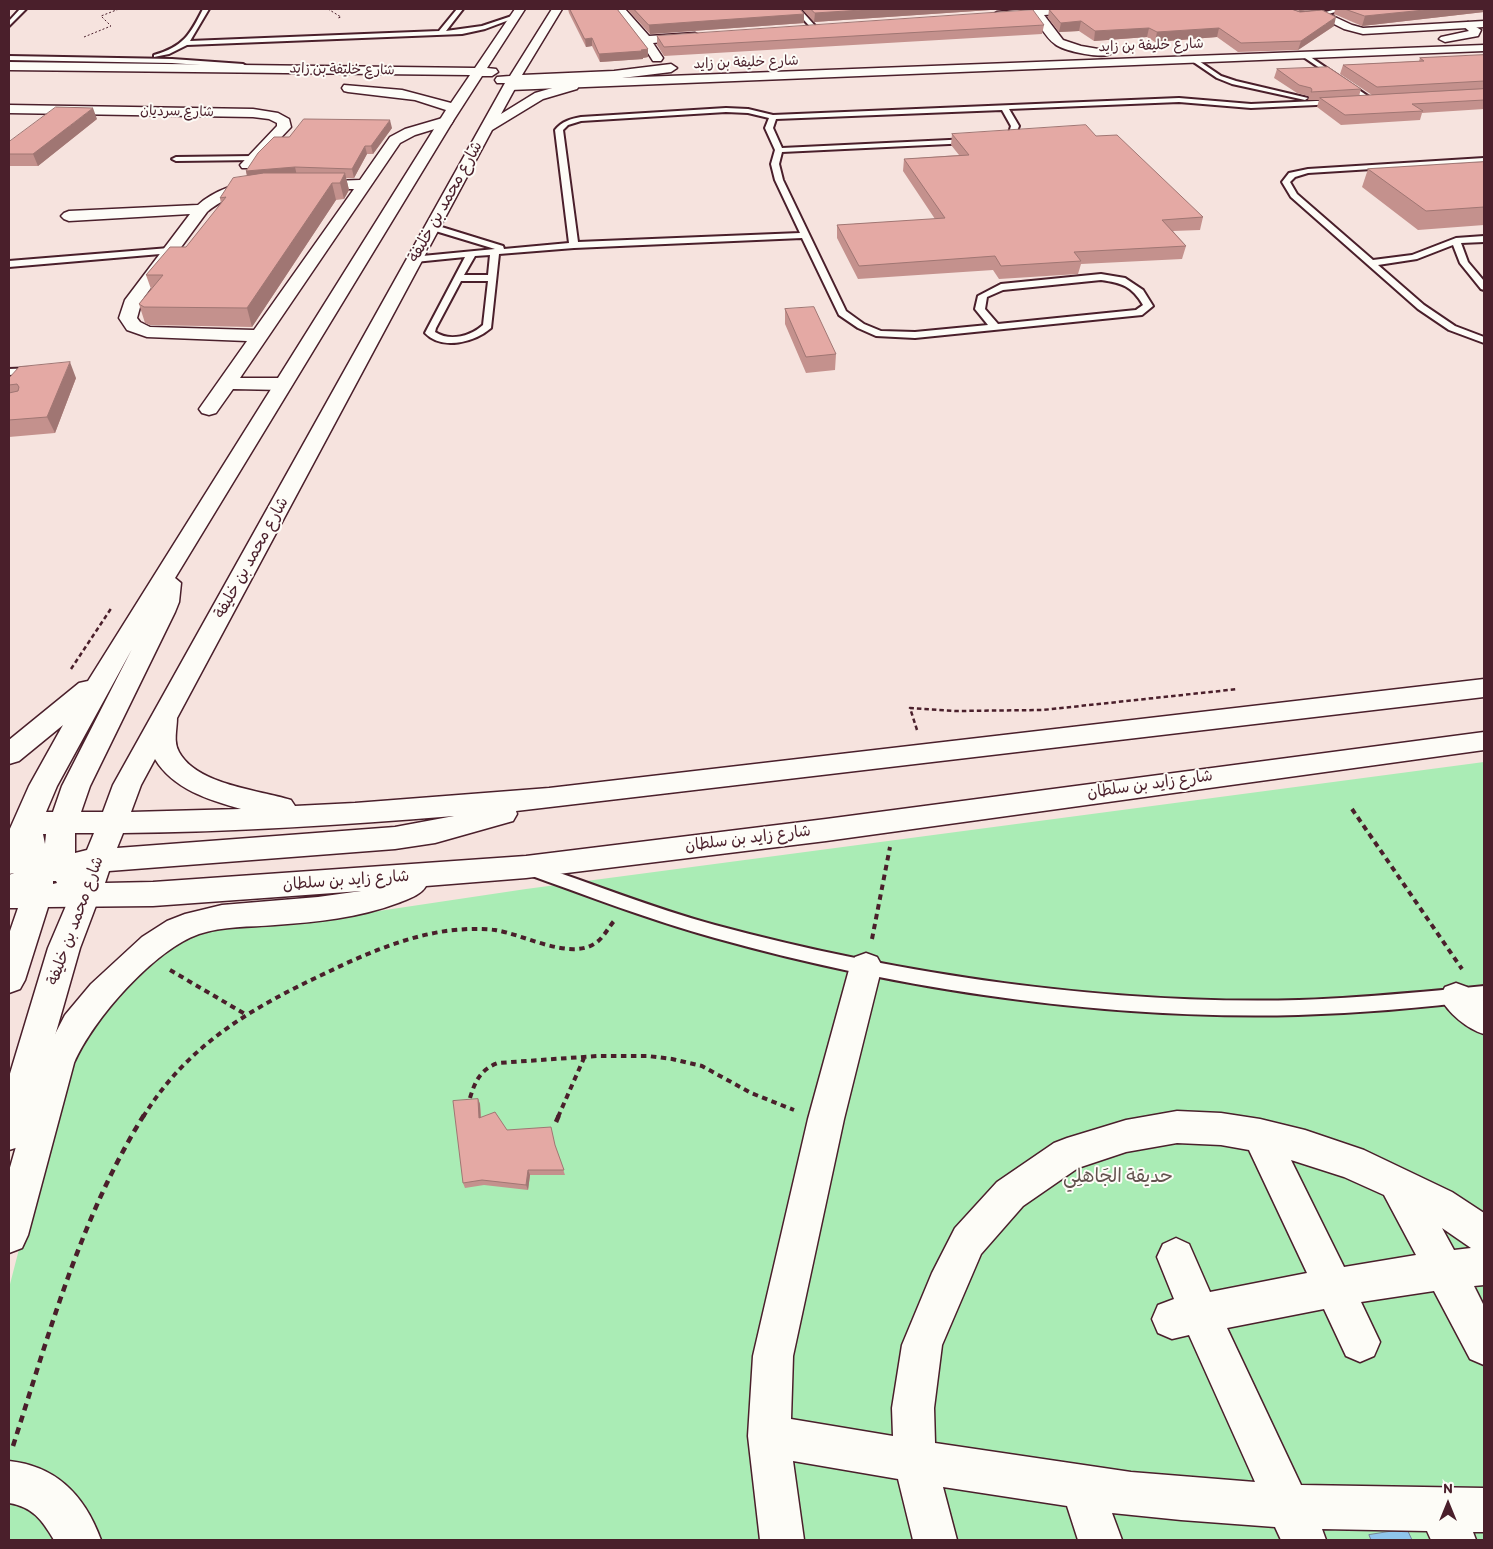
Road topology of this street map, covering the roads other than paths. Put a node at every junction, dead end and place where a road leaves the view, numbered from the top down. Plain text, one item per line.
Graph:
1 (23, 9) edge
2 (206, 9) edge
3 (460, 9) edge
4 (557, 9) edge
5 (623, 9) edge
6 (797, 9) edge
7 (1091, 9) edge
8 (1276, 9) edge
9 (1342, 9) edge
10 (519, 11) edge
11 (1035, 11) edge
12 (1322, 14) junction
13 (989, 16) edge
14 (9, 24) edge
15 (525, 24) dead end
16 (1478, 26) edge
17 (815, 29) edge
18 (441, 33) junction
19 (706, 36) edge
20 (500, 38) junction
21 (1484, 38) edge
22 (1444, 39) junction
23 (646, 40) junction
24 (1059, 42) junction
25 (188, 43) junction
26 (532, 47) junction
27 (482, 48) dead end
28 (1484, 48) edge
29 (1106, 53) junction
30 (1040, 55) junction
31 (1304, 55) junction
32 (541, 56) dead end
33 (657, 58) dead end
34 (24, 59) joint
35 (460, 59) dead end
36 (9, 60) edge
37 (100, 60) junction
38 (1194, 60) junction
39 (572, 65) dead end
40 (9, 66) edge
41 (672, 68) junction
42 (601, 70) junction
43 (329, 71) junction
44 (416, 72) junction
45 (491, 79) junction
46 (263, 82) dead end
47 (1234, 83) junction
48 (585, 84) junction
49 (429, 86) dead end
50 (1227, 88) dead end
51 (1213, 95) dead end
52 (1199, 100) junction
53 (1372, 100) junction
54 (1382, 100) edge
55 (1347, 102) edge
56 (1355, 102) edge
57 (1330, 103) junction
58 (1004, 106) junction
59 (9, 109) edge
60 (54, 110) junction
61 (450, 115) junction
62 (773, 117) junction
63 (39, 121) edge
64 (486, 129) junction
65 (979, 140) edge
66 (989, 140) edge
67 (779, 150) junction
68 (176, 159) dead end
69 (1484, 160) edge
70 (251, 161) joint
71 (364, 184) junction
72 (272, 185) edge
73 (298, 185) edge
74 (202, 209) junction
75 (69, 216) dead end
76 (432, 227) junction
77 (804, 234) junction
78 (1484, 239) edge
79 (1456, 241) junction
80 (574, 245) junction
81 (169, 251) junction
82 (514, 251) junction
83 (495, 253) junction
84 (471, 255) junction
85 (415, 259) junction
86 (1370, 263) junction
87 (9, 264) edge
88 (458, 278) junction
89 (492, 278) junction
90 (1484, 287) edge
91 (995, 327) junction
92 (260, 336) junction
93 (1484, 340) edge
94 (38, 371) edge
95 (9, 372) edge
96 (227, 383) junction
97 (283, 384) junction
98 (209, 409) dead end
99 (167, 569) junction
100 (108, 668) junction
101 (1484, 688) edge
102 (164, 719) junction
103 (1484, 741) edge
104 (9, 754) edge
105 (549, 798) junction
106 (355, 814) junction
107 (113, 822) junction
108 (17, 824) edge
109 (98, 860) junction
110 (31, 866) edge
111 (526, 867) junction
112 (426, 876) junction
113 (85, 895) junction
114 (866, 966) junction
115 (9, 980) edge
116 (1478, 1000) edge
117 (9, 1134) edge
118 (1260, 1135) junction
119 (1397, 1183) junction
120 (9, 1235) edge
121 (1484, 1235) edge
122 (1176, 1257) dead end
123 (1484, 1266) edge
124 (1444, 1270) junction
125 (1334, 1289) junction
126 (1185, 1316) junction
127 (1360, 1342) dead end
128 (1484, 1345) edge
129 (769, 1436) junction
130 (915, 1460) junction
131 (10, 1466) edge
132 (1082, 1488) junction
133 (1484, 1510) edge
134 (1296, 1523) edge
135 (1447, 1525) edge
136 (79, 1540) edge
137 (782, 1540) edge
138 (935, 1540) edge
139 (1100, 1540) edge

1 - 14 lane
2 - 25 lane
3 - 18 lane
4 - 26 main road, شارع محمد بن خليفة
5 - 23 main road
6 - 17 lane
7 - 11 main road
8 - 12 main road
9 - 12 lane
10 - 15 main road
10 - 18 lane
10 - 20 main road, شارع محمد بن خليفة
11 - 13 main road
11 - 24 main road
12 - 16 main road
16 - 22 main road
18 - 25 lane
19 - 23 main road
20 - 27 main road
20 - 45 main road, شارع محمد بن خليفة
21 - 22 main road, شارع خليفة بن زايد
22 - 29 main road, شارع خليفة بن زايد
23 - 33 main road
24 - 29 main road
24 - 30 main road
25 - 37 lane
26 - 32 main road
26 - 45 main road, شارع محمد بن خليفة
28 - 31 main road, شارع خليفة بن زايد
29 - 30 main road, شارع خليفة بن زايد
30 - 41 main road, شارع خليفة بن زايد
31 - 38 main road, شارع خليفة بن زايد
31 - 53 lane
34 - 36 main road
34 - 37 lane
35 - 44 main road
37 - 43 lane
38 - 47 lane
38 - 48 main road, شارع خليفة بن زايد
39 - 42 main road
40 - 43 main road, شارع خليفة بن زايد
41 - 42 main road, شارع خليفة بن زايد
41 - 45 main road
42 - 45 main road, شارع خليفة بن زايد
43 - 44 main road, شارع خليفة بن زايد
44 - 45 main road, شارع خليفة بن زايد
45 - 46 main road
45 - 48 main road, شارع خليفة بن زايد
45 - 61 main road, شارع محمد بن خليفة
45 - 64 main road, شارع محمد بن خليفة
47 - 50 lane
47 - 57 lane
48 - 64 main road
49 - 61 main road, شارع خليفة بن زايد
51 - 52 lane
52 - 57 lane
52 - 58 lane
53 - 54 lane
53 - 56 lane
55 - 57 lane
58 - 62 lane
58 - 66 lane
59 - 60 main road, شارع سرديان
60 - 63 main road
60 - 70 main road, شارع سرديان
61 - 71 main road
61 - 97 main road, شارع محمد بن خليفة
62 - 67 lane
62 - 80 lane
64 - 76 main road, شارع محمد بن خليفة
65 - 67 lane
67 - 77 lane
68 - 70 lane
69 - 86 lane
71 - 73 main road
71 - 92 main road
72 - 74 main road
74 - 75 main road
74 - 81 main road
76 - 82 lane
76 - 85 main road, شارع محمد بن خليفة
77 - 80 lane
77 - 91 lane
78 - 79 lane
79 - 86 lane
79 - 90 lane
80 - 82 lane
81 - 87 lane
81 - 92 main road
82 - 83 lane
83 - 84 lane
83 - 89 lane
84 - 85 lane
84 - 88 lane
85 - 102 main road, شارع محمد بن خليفة
86 - 93 lane
88 - 89 lane
88 - 89 lane
91 - 91 lane
92 - 96 main road
94 - 95 lane
96 - 97 main road
96 - 98 main road
97 - 99 main road, شارع محمد بن خليفة
99 - 100 main road, شارع محمد بن خليفة
99 - 110 main road
100 - 104 main road
100 - 108 main road, شارع محمد بن خليفة
101 - 105 main road
102 - 106 main road
102 - 107 main road, شارع محمد بن خليفة
103 - 111 main road, شارع زايد بن سلطان
105 - 106 main road
105 - 109 main road
106 - 107 main road
107 - 109 main road, شارع محمد بن خليفة
107 - 110 main road
108 - 110 main road, شارع محمد بن خليفة
108 - 110 main road, شارع زايد بن سلطان
109 - 110 main road
109 - 113 main road, شارع محمد بن خليفة
110 - 113 main road, شارع زايد بن سلطان
110 - 115 main road
111 - 112 main road, شارع زايد بن سلطان
111 - 114 lane
112 - 113 main road, شارع زايد بن سلطان
112 - 120 main road
113 - 117 main road, شارع محمد بن خليفة
114 - 116 lane
114 - 129 main road
118 - 119 main road
118 - 125 main road
118 - 130 main road
119 - 121 main road
119 - 124 main road
122 - 126 main road
123 - 124 main road
124 - 125 main road
124 - 128 main road
125 - 126 main road
125 - 127 main road
126 - 134 main road
129 - 130 main road
129 - 137 main road
130 - 132 main road
130 - 138 main road
131 - 136 main road
132 - 134 main road
132 - 139 main road
133 - 135 main road
134 - 135 main road

